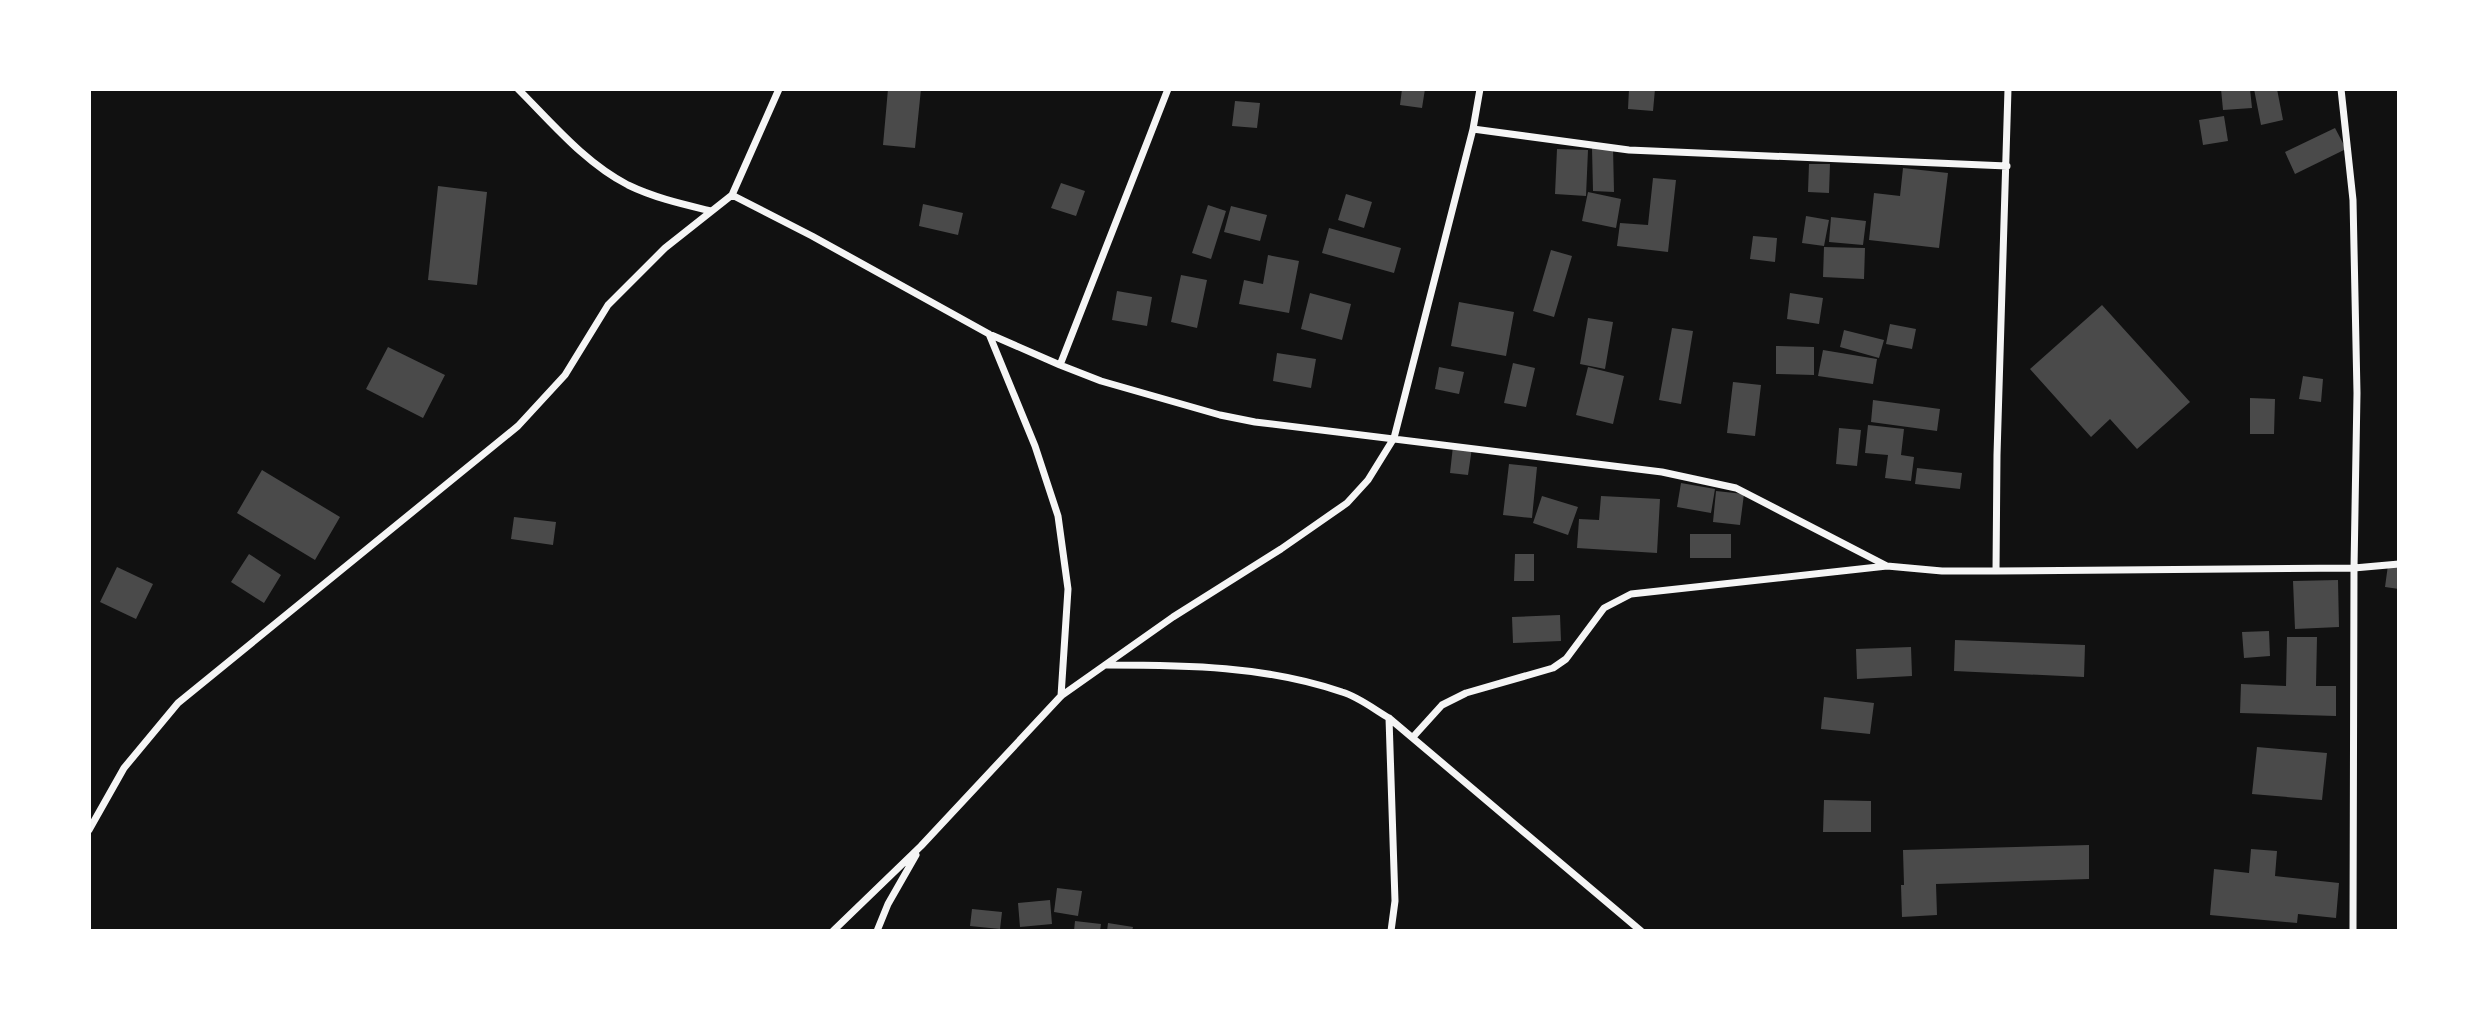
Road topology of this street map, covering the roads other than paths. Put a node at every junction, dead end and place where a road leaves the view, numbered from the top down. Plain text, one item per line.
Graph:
1 (518, 89) edge
2 (779, 89) edge
3 (1168, 89) edge
4 (1480, 89) edge
5 (2008, 89) edge
6 (2341, 89) edge
7 (1473, 130) junction
8 (2007, 166) junction
9 (732, 195) junction
10 (711, 211) junction
11 (989, 334) junction
12 (1060, 365) junction
13 (1394, 438) junction
14 (2399, 564) edge
15 (1887, 566) junction
16 (2354, 568) junction
17 (1996, 571) junction
18 (1106, 665) junction
19 (1061, 696) junction
20 (1390, 718) junction
21 (1413, 737) junction
22 (89, 830) edge
23 (921, 846) junction
24 (834, 931) edge
25 (877, 931) edge
26 (1391, 931) edge
27 (1641, 931) edge
28 (2353, 931) edge

1 - 10 street
2 - 9 street
3 - 12 street
4 - 7 street
5 - 8 street
6 - 16 street
7 - 8 street
7 - 13 street
8 - 17 street
9 - 10 street
9 - 11 street
10 - 22 street
11 - 12 street
11 - 19 street
12 - 13 street
13 - 15 street
13 - 18 street
14 - 16 street
15 - 17 street
15 - 21 street
16 - 17 street
16 - 28 street
18 - 19 street
18 - 20 street
19 - 23 street
20 - 21 street
20 - 26 street
21 - 27 street
23 - 24 street
23 - 25 street

